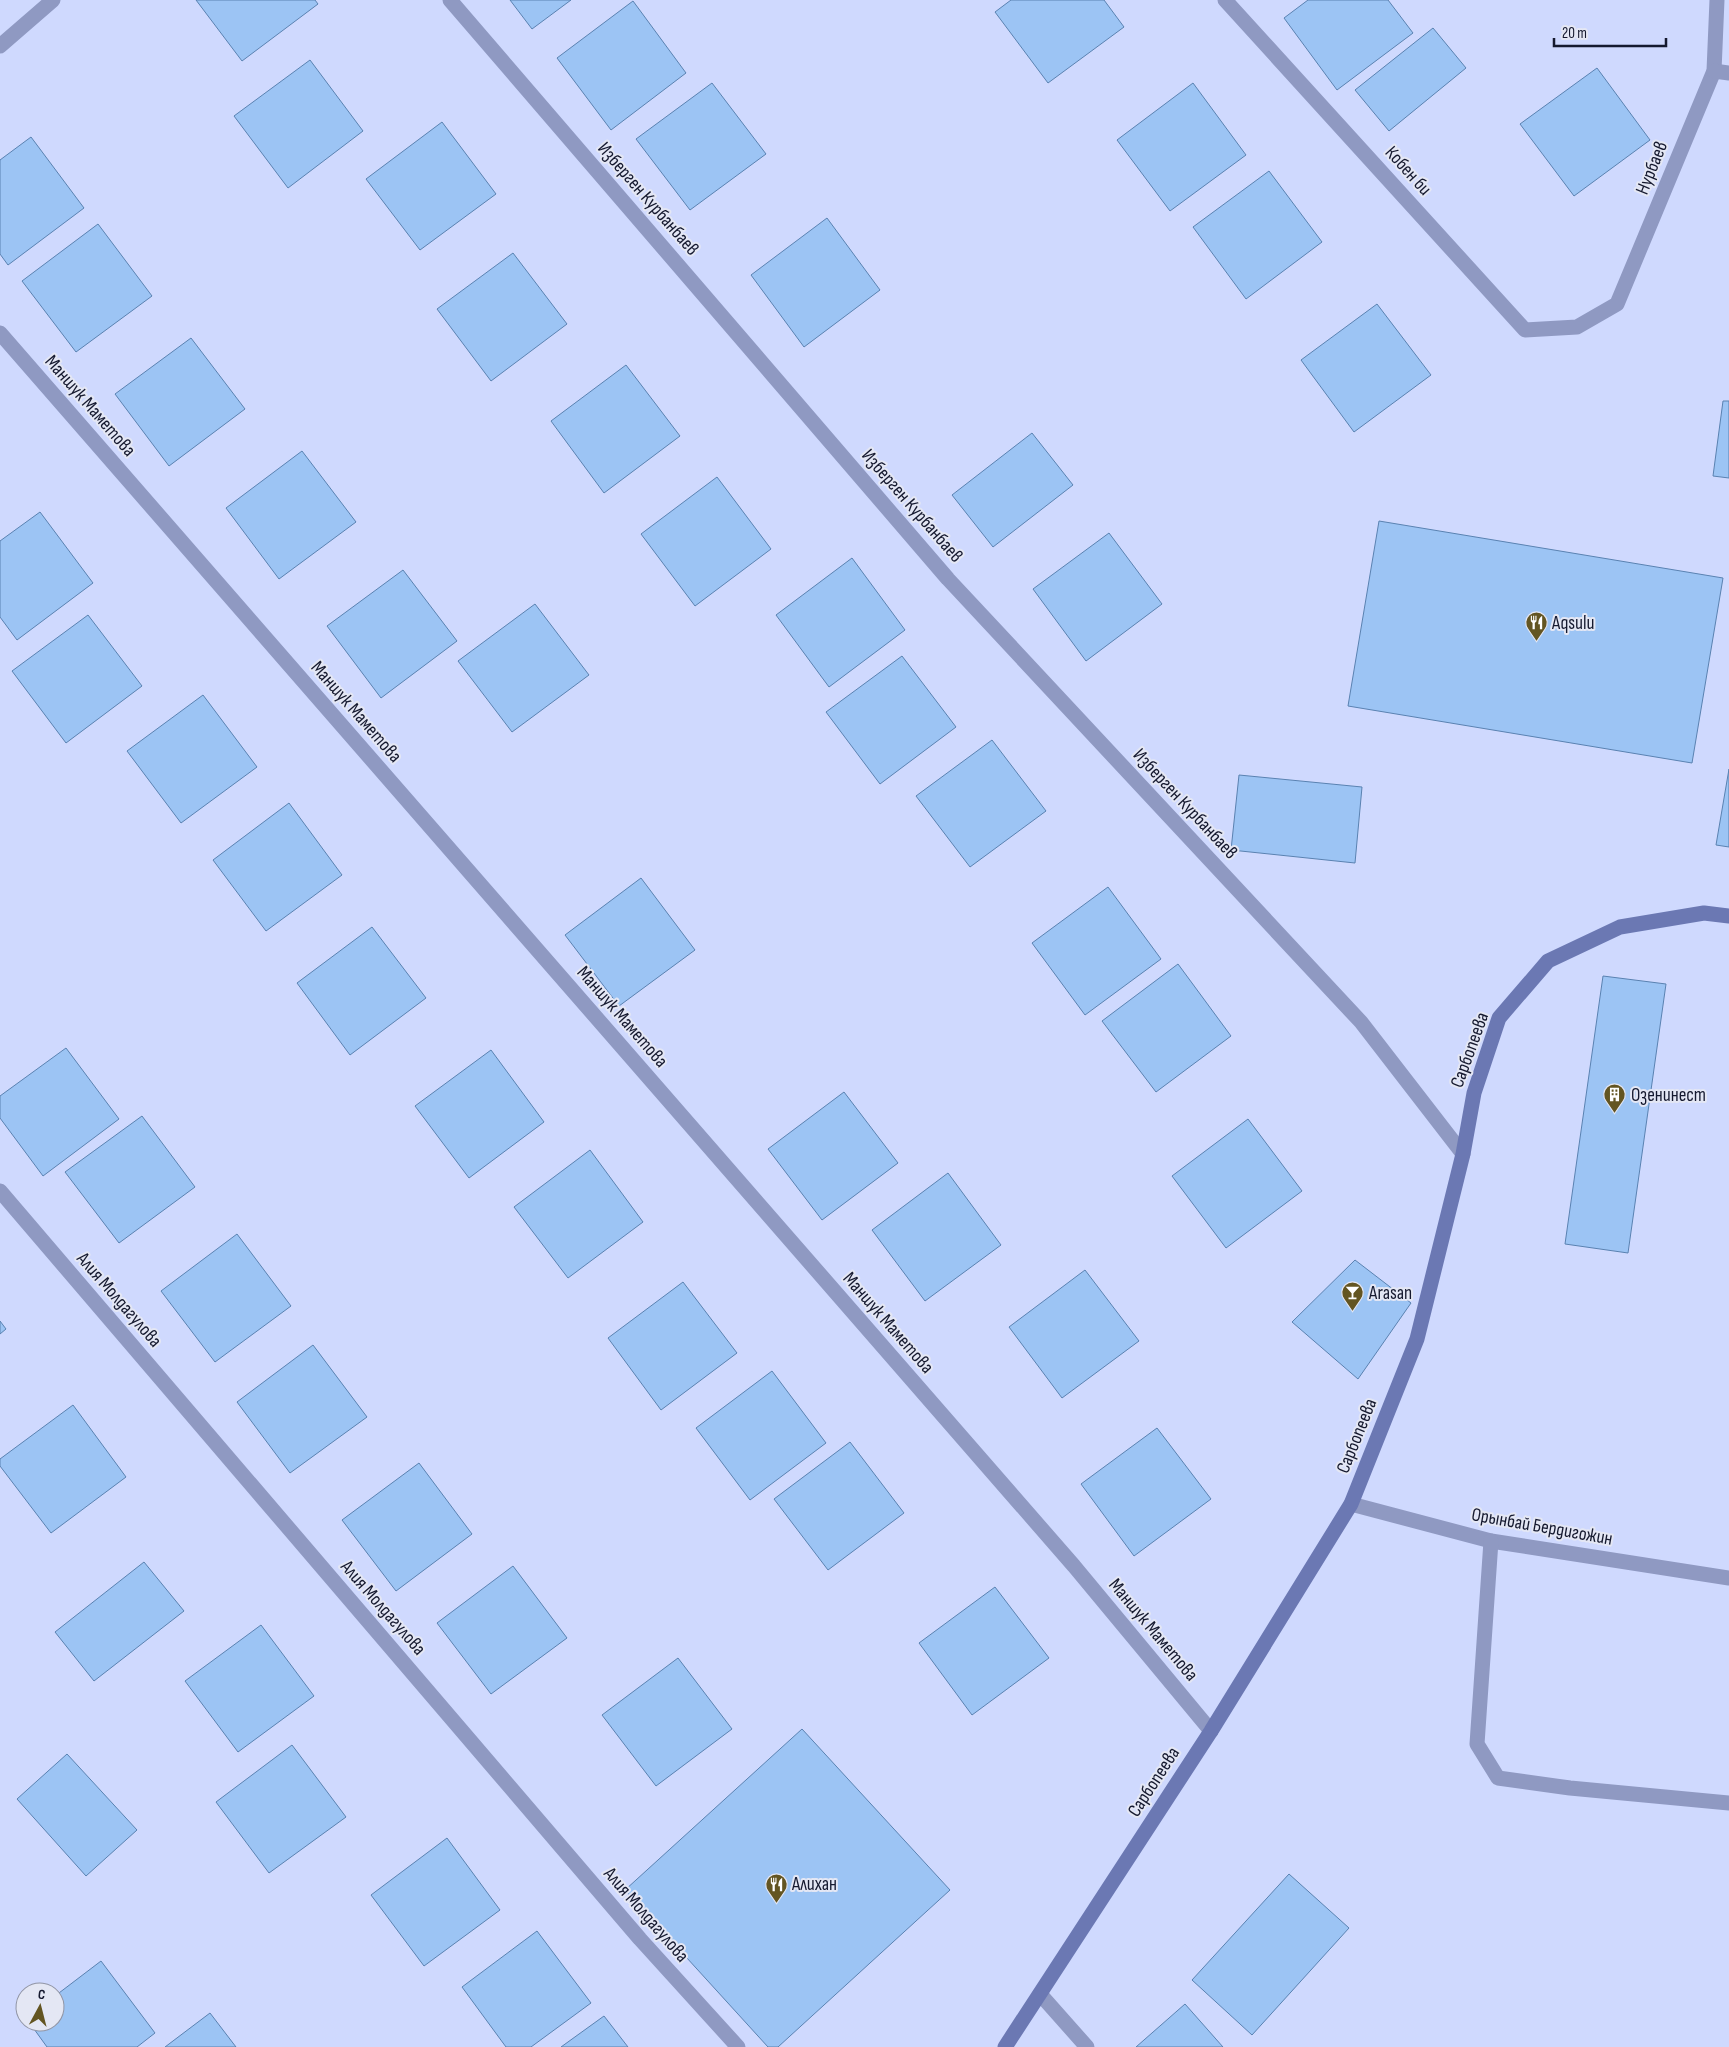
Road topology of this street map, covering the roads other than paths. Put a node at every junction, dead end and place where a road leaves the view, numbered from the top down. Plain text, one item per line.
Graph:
1 (53, 0) edge
2 (450, 0) edge
3 (1225, 0) edge
4 (1717, 0) edge
5 (0, 46) edge
6 (1714, 71) junction
7 (1729, 74) edge
8 (1577, 326) joint
9 (0, 333) edge
10 (1729, 916) edge
11 (1463, 1154) junction
12 (0, 1191) edge
13 (1350, 1504) junction
14 (1491, 1541) junction
15 (1729, 1578) edge
16 (1211, 1731) junction
17 (1729, 1803) edge
18 (1040, 1994) junction
19 (738, 2047) edge
20 (1004, 2047) edge
21 (1087, 2047) edge

1 - 5 street
2 - 11 street, Изберген Курбанбаев
3 - 8 street, Кобен би
4 - 6 street, Нурбаев
6 - 7 street
6 - 8 street, Нурбаев
9 - 16 street, Маншук Маметова
10 - 11 street, Сарбопеева
11 - 13 street, Сарбопеева
12 - 19 street, Алия Молдагулова
13 - 14 street, Орынбай Бердигожин
13 - 16 street, Сарбопеева
14 - 15 street, Орынбай Бердигожин
14 - 17 street
16 - 18 street, Сарбопеева
18 - 20 street, Сарбопеева
18 - 21 street

